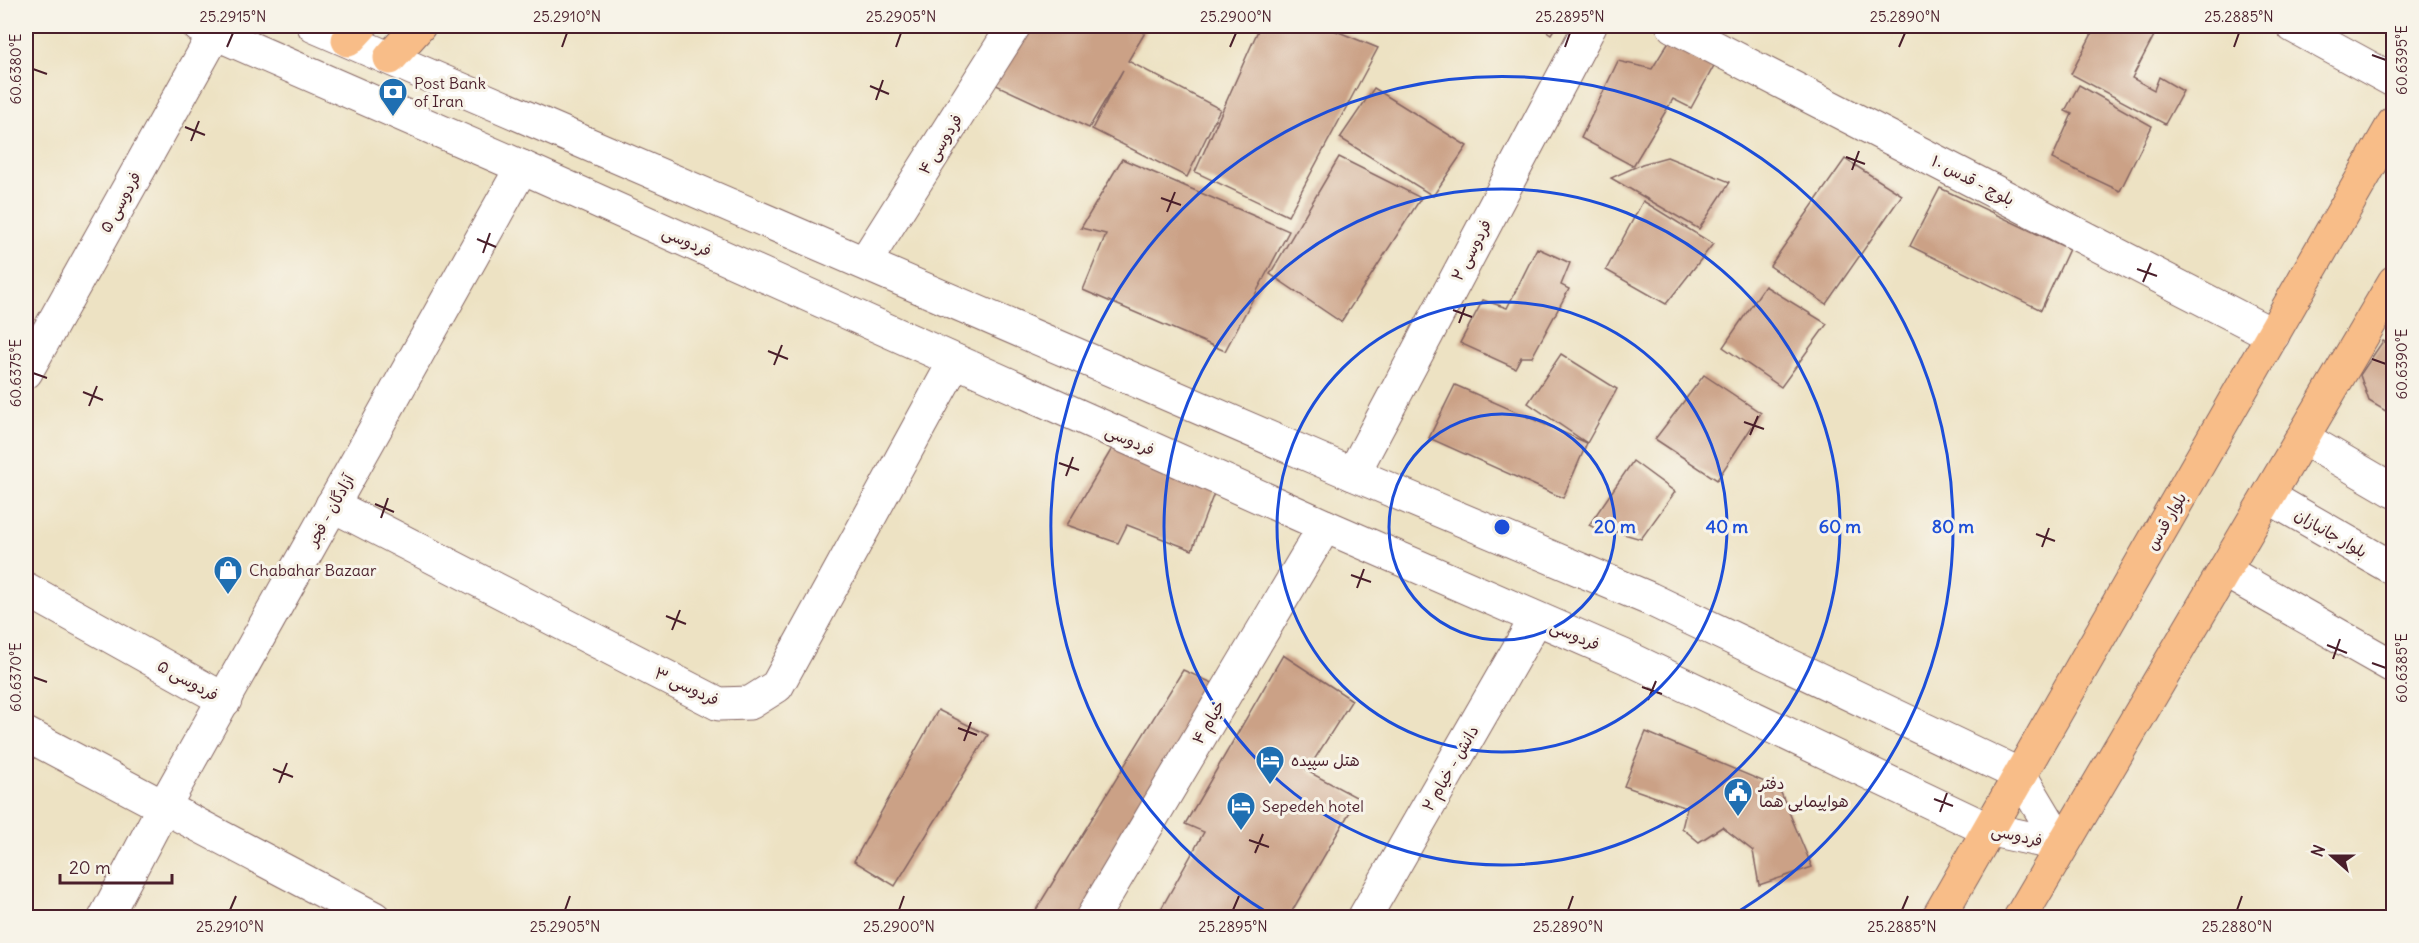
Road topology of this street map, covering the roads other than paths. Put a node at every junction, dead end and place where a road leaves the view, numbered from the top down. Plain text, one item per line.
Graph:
1 (314, 26) edge
2 (419, 26) edge
3 (1014, 26) edge
4 (1590, 26) edge
5 (1673, 26) edge
6 (2294, 26) edge
7 (207, 29) edge
8 (355, 33) edge
9 (390, 58) junction
10 (2394, 81) edge
11 (2394, 123) edge
12 (522, 167) junction
13 (865, 262) junction
14 (2394, 282) edge
15 (2273, 335) junction
16 (955, 362) junction
17 (26, 372) edge
18 (2303, 438) junction
19 (1353, 474) junction
20 (2394, 491) edge
21 (2269, 497) junction
22 (332, 505) junction
23 (1324, 526) junction
24 (2394, 569) edge
25 (2225, 570) junction
26 (26, 589) edge
27 (1536, 619) junction
28 (2394, 667) edge
29 (225, 700) junction
30 (26, 734) edge
31 (2020, 775) junction
32 (164, 806) junction
33 (1987, 830) junction
34 (2062, 845) junction
35 (105, 918) edge
36 (374, 918) edge
37 (1092, 918) edge
38 (1364, 918) edge
39 (1938, 918) edge
40 (2020, 918) edge

1 - 8 street
2 - 9 main road
3 - 13 street, فردوسی ۴
4 - 19 street, فردوسی ۲
5 - 15 street, بلوچ - قدس ۱۰
6 - 10 street
7 - 12 street, فردوسی
7 - 17 street, فردوسی ۵
8 - 9 street
9 - 13 street
11 - 15 main road, بلوار قدس
12 - 16 street, فردوسی
12 - 22 street, آزادگان - فجر
13 - 19 street
14 - 18 main road
15 - 31 main road, بلوار قدس
16 - 22 street, فردوسی ۳
16 - 23 street, فردوسی
18 - 20 street
18 - 21 main road
19 - 31 street
21 - 24 street, بلوار جانبازان
21 - 25 main road
22 - 29 street, آزادگان - فجر
23 - 27 street, فردوسی
23 - 37 street, خیام ۴
25 - 28 street
25 - 34 main road
26 - 29 street, فردوسی ۵
27 - 33 street, فردوسی
27 - 38 street, دانش - خیام ۲
29 - 32 street, آزادگان - فجر
30 - 32 street
31 - 33 main road, بلوار قدس
31 - 34 street, فردوسی
32 - 35 street, آزادگان - فجر
32 - 36 street
33 - 34 street, فردوسی
33 - 39 main road, بلوار قدس
34 - 40 main road

